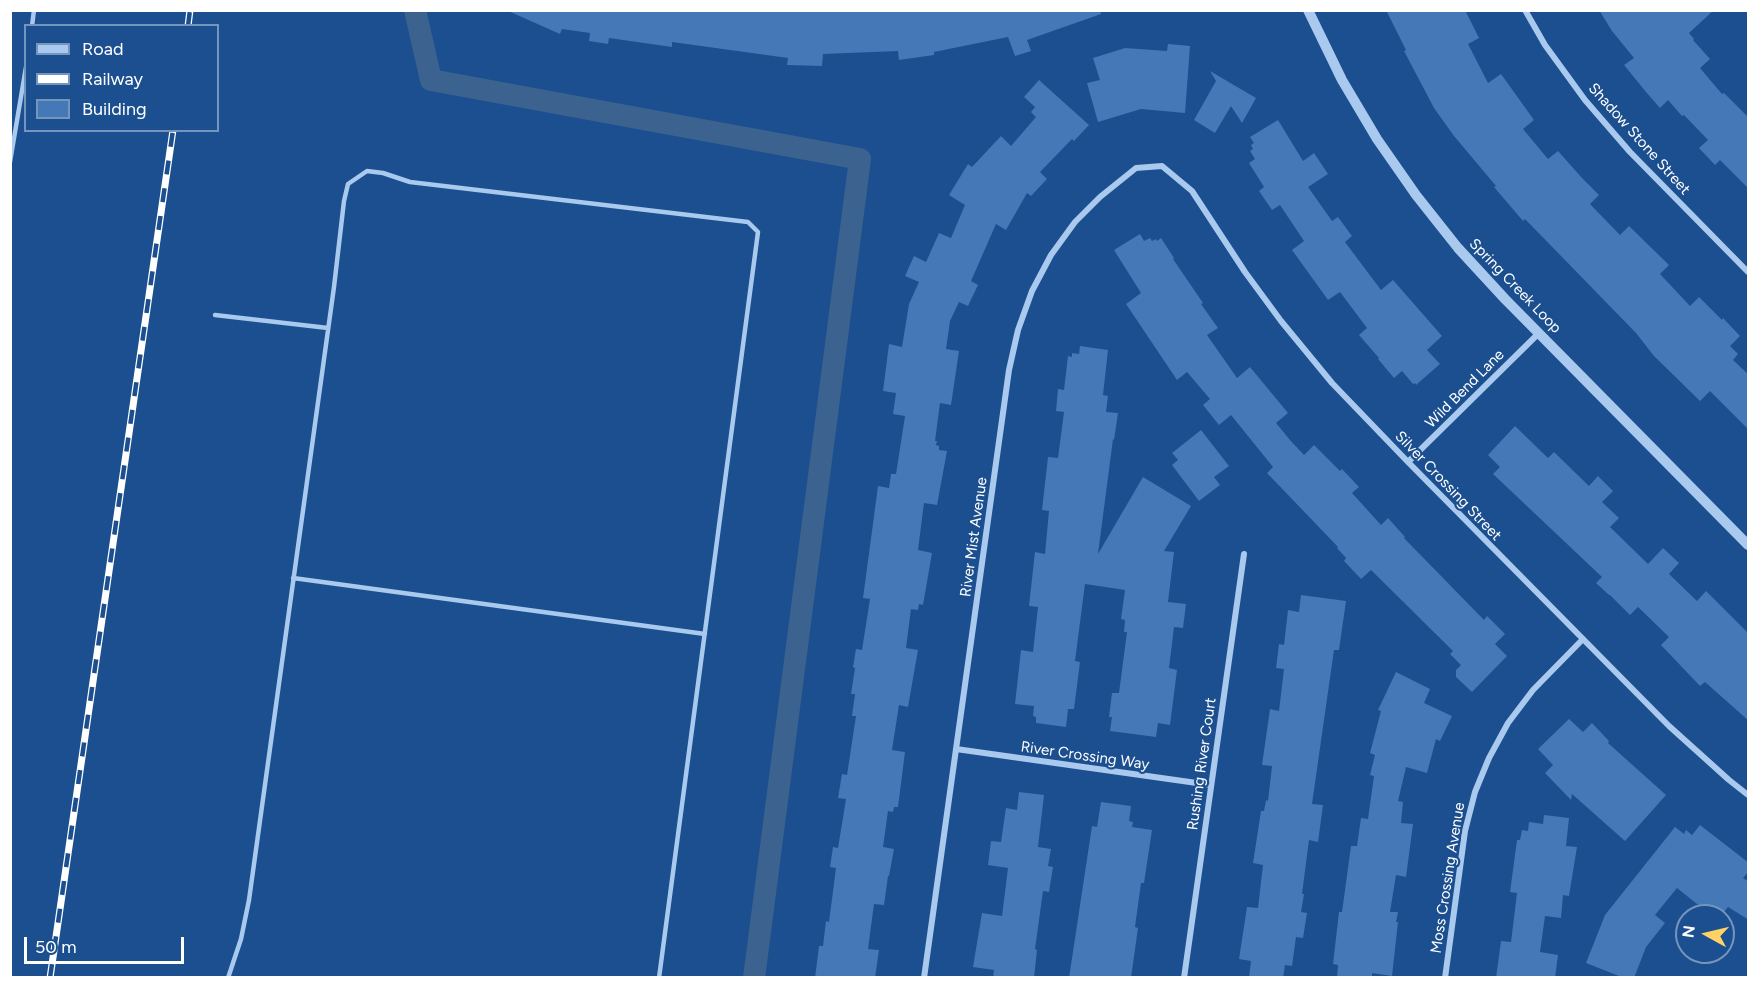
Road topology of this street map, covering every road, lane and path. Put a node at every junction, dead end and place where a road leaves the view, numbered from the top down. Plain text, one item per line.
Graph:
1 (1308, 10) edge
2 (1525, 10) edge
3 (24, 79) edge
4 (10, 162) edge
5 (1162, 166) joint
6 (1749, 272) edge
7 (215, 315) dead end
8 (328, 328) junction
9 (1539, 333) junction
10 (1408, 462) junction
11 (1749, 545) edge
12 (1244, 554) dead end
13 (293, 578) junction
14 (705, 634) junction
15 (1583, 639) junction
16 (956, 750) junction
17 (1211, 785) junction
18 (1749, 795) edge
19 (228, 978) edge
20 (659, 978) edge
21 (924, 978) edge
22 (1184, 978) edge
23 (1445, 978) edge

1 - 9 street, Spring Creek Loop
2 - 6 street, Shadow Stone Street
3 - 4 lane
5 - 10 street, Silver Crossing Street
5 - 16 street, River Mist Avenue
7 - 8 lane
8 - 13 lane
8 - 14 lane
9 - 10 street, Wild Bend Lane
9 - 11 street, Spring Creek Loop
10 - 15 street, Silver Crossing Street
12 - 17 street, Rushing River Court
13 - 14 lane
13 - 19 lane
14 - 20 lane
15 - 18 street, Silver Crossing Street
15 - 23 street, Moss Crossing Avenue
16 - 17 street, River Crossing Way
16 - 21 street, River Mist Avenue
17 - 22 street, Rushing River Court

